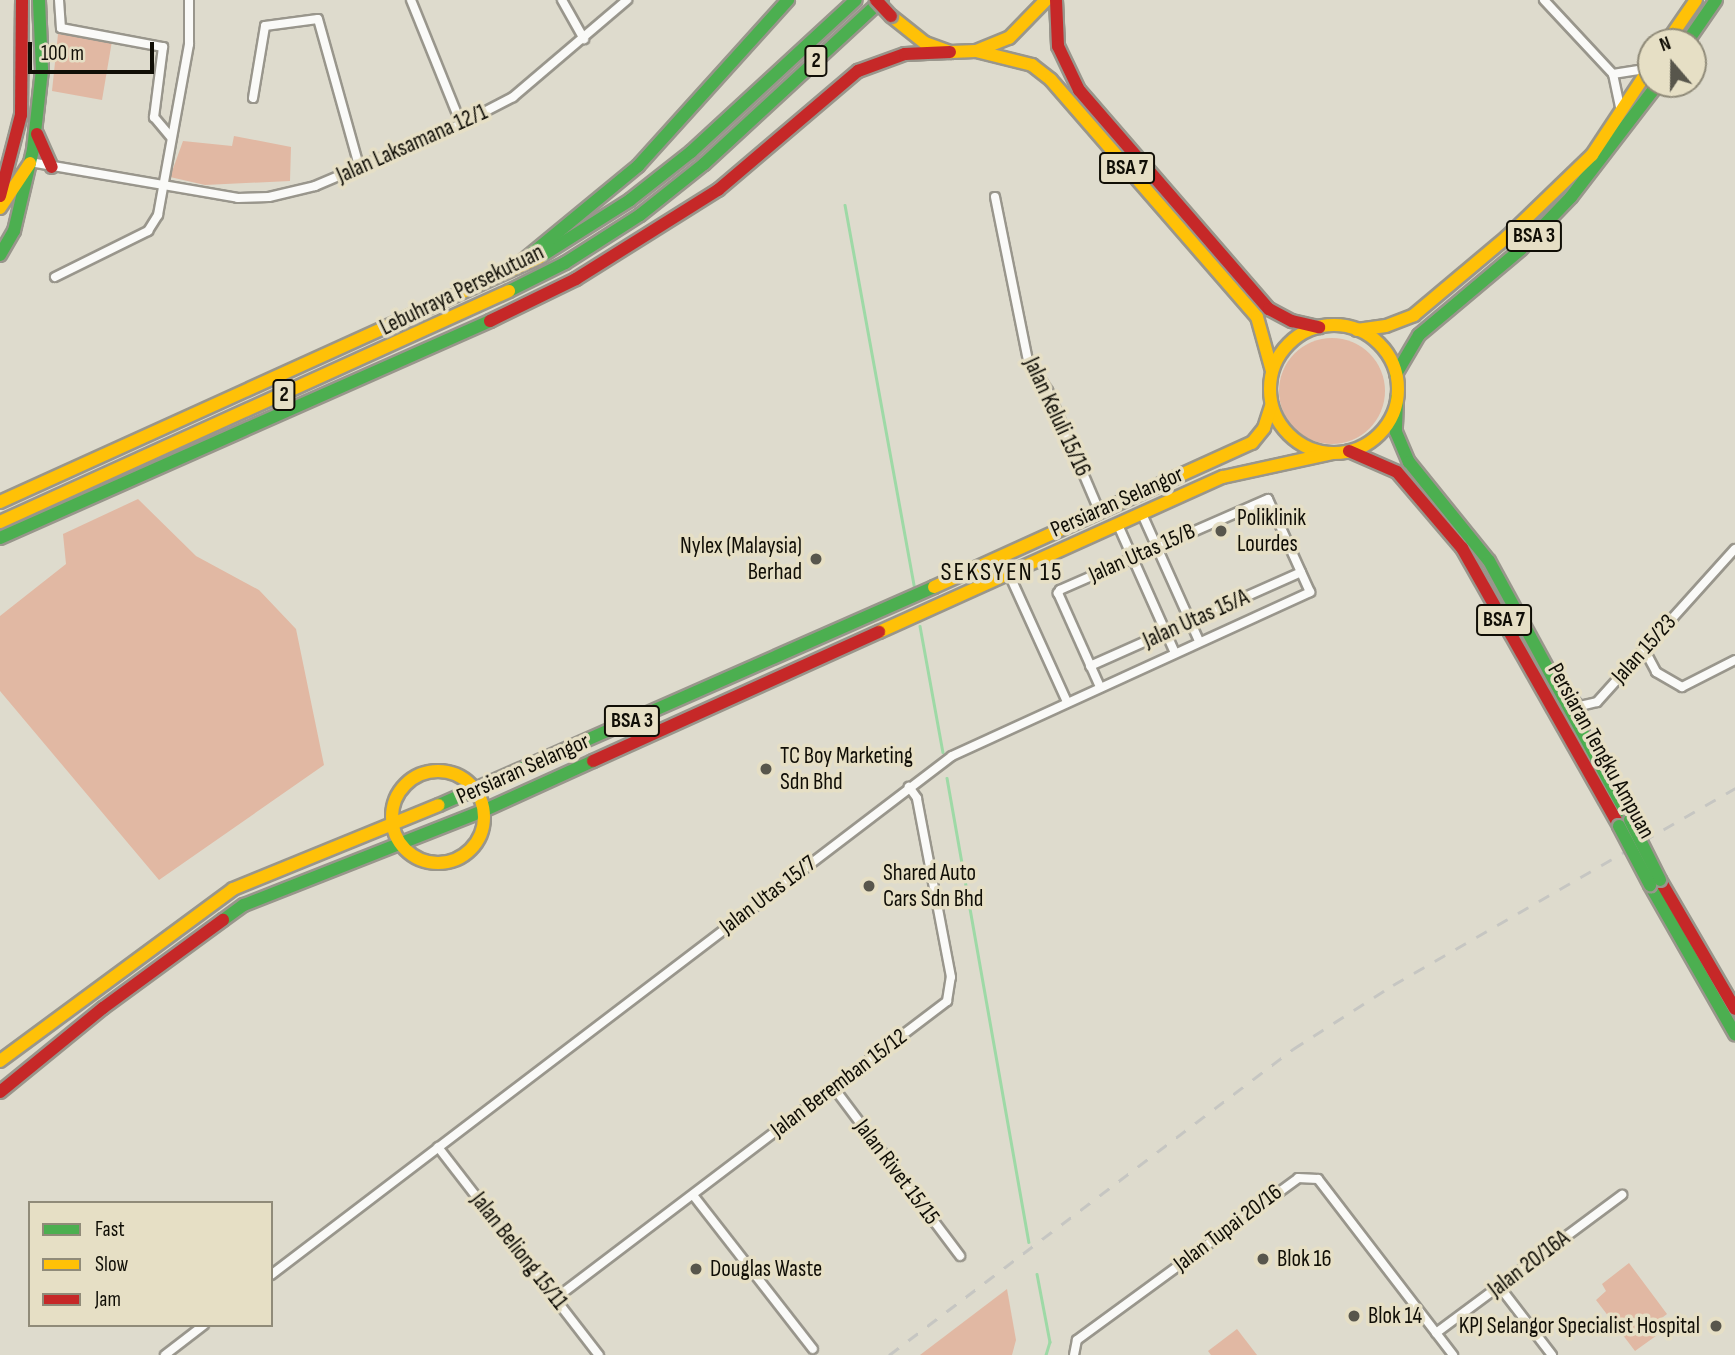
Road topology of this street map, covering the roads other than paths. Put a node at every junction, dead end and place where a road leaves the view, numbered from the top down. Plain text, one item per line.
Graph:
1 (22, 0) edge
2 (39, 0) edge
3 (59, 0) edge
4 (189, 0) edge
5 (411, 0) edge
6 (562, 0) edge
7 (627, 0) edge
8 (788, 0) edge
9 (856, 0) edge
10 (876, 0) edge
11 (882, 0) edge
12 (1046, 0) edge
13 (1056, 0) edge
14 (1544, 0) edge
15 (1696, 0) edge
16 (1716, 0) edge
17 (1677, 28) edge
18 (1697, 28) edge
19 (584, 39) junction
20 (976, 51) junction
21 (950, 52) junction
22 (1637, 69) edge
23 (1613, 74) junction
24 (1637, 87) edge
25 (253, 98) dead end
26 (1647, 98) edge
27 (1621, 111) junction
28 (21, 115) junction
29 (461, 124) junction
30 (35, 127) junction
31 (171, 137) junction
32 (41, 165) junction
33 (359, 169) junction
34 (161, 187) junction
35 (0, 196) edge
36 (995, 197) dead end
37 (0, 208) edge
38 (0, 255) edge
39 (565, 263) junction
40 (507, 275) junction
41 (55, 277) dead end
42 (508, 314) junction
43 (1319, 327) junction
44 (1357, 330) junction
45 (1272, 371) junction
46 (1396, 374) junction
47 (1397, 398) junction
48 (1271, 405) junction
49 (1349, 451) junction
50 (1333, 453) junction
51 (0, 502) edge
52 (1100, 513) junction
53 (1142, 514) junction
54 (0, 522) edge
55 (1118, 525) junction
56 (0, 538) edge
57 (1157, 546) junction
58 (1735, 549) edge
59 (1132, 558) junction
60 (1301, 572) junction
61 (1009, 574) junction
62 (1310, 592) joint
63 (1190, 621) junction
64 (1166, 632) junction
65 (1199, 641) junction
66 (1643, 649) junction
67 (1175, 653) junction
68 (1735, 660) edge
69 (1090, 666) junction
70 (1549, 671) junction
71 (1100, 687) junction
72 (1067, 702) junction
73 (909, 788) junction
74 (475, 790) junction
75 (485, 810) junction
76 (1624, 823) junction
77 (392, 824) junction
78 (400, 845) junction
79 (1655, 882) junction
80 (1735, 1009) edge
81 (1735, 1034) edge
82 (0, 1061) edge
83 (834, 1088) junction
84 (0, 1092) edge
85 (438, 1147) junction
86 (693, 1195) junction
87 (1622, 1195) dead end
88 (960, 1256) dead end
89 (273, 1273) edge
90 (1499, 1286) junction
91 (556, 1298) junction
92 (201, 1327) edge
93 (1436, 1333) junction
94 (813, 1349) dead end
95 (165, 1355) edge
96 (599, 1355) edge
97 (1074, 1355) edge
98 (1453, 1355) edge
99 (1552, 1355) edge

1 - 28 main road
2 - 30 main road
3 - 31 street
4 - 31 street
5 - 29 street
6 - 19 street
7 - 19 street, Jalan Laksamana 12/1
8 - 40 main road
9 - 40 main road, Lebuhraya Persekutuan / 2
10 - 21 main road, bridge
11 - 39 main road, Lebuhraya Persekutuan / 2
12 - 20 main road
13 - 43 main road, BSA 7
14 - 23 street
15 - 17 main road
16 - 18 main road
19 - 29 street, Jalan Laksamana 12/1
20 - 21 main road
20 - 45 main road, BSA 7
21 - 42 main road
22 - 23 street
23 - 27 street
24 - 27 main road, BSA 3
25 - 33 street
26 - 46 main road, BSA 3
27 - 44 main road, BSA 3
28 - 32 main road
28 - 35 main road
29 - 33 street, Jalan Laksamana 12/1
30 - 32 main road
30 - 32 main road
31 - 34 street
32 - 34 street, Jalan Laksamana 12/1
32 - 37 main road
32 - 38 main road
33 - 34 street, Jalan Laksamana 12/1
34 - 41 street
36 - 52 street, Jalan Keluli 15/16
39 - 42 main road
39 - 54 main road, Lebuhraya Persekutuan / 2
40 - 51 main road, Lebuhraya Persekutuan / 2
42 - 56 main road
43 - 44 main road
43 - 45 main road
44 - 46 main road
45 - 48 main road
46 - 47 main road
47 - 49 main road
47 - 70 main road, Persiaran Tengku Ampuan / BSA 7
48 - 50 main road
48 - 52 main road, Persiaran Selangor / BSA 3
49 - 50 main road
49 - 76 main road, Persiaran Tengku Ampuan / BSA 7
50 - 53 main road, Persiaran Selangor / BSA 3
52 - 74 main road, Persiaran Selangor / BSA 3
53 - 55 main road, Persiaran Selangor / BSA 3
53 - 57 street
55 - 59 street
55 - 61 main road, Persiaran Selangor / BSA 3
57 - 59 street, Jalan Utas 15/B
57 - 60 street, Jalan Utas 15/B
57 - 63 street
58 - 66 street, Jalan 15/23
59 - 64 street
59 - 69 street, Jalan Utas 15/B
60 - 62 street, Jalan Utas 15/B
60 - 63 street, Jalan Utas 15/A
61 - 72 street
61 - 75 main road, Persiaran Selangor / BSA 3
62 - 65 street, Jalan Utas 15/7
63 - 64 street, Jalan Utas 15/A
63 - 65 street
64 - 67 street
64 - 69 street, Jalan Utas 15/A
65 - 67 street, Jalan Utas 15/7
66 - 68 street
66 - 70 street, Jalan 15/23
67 - 71 street, Jalan Utas 15/7
69 - 71 street, Jalan Utas 15/B
70 - 76 main road, Persiaran Tengku Ampuan / BSA 7
71 - 72 street, Jalan Utas 15/7
72 - 73 street, Jalan Utas 15/7
73 - 83 street, Jalan Beremban 15/12
73 - 85 street, Jalan Utas 15/7
74 - 75 main road
74 - 77 main road, Persiaran Selangor / BSA 3
74 - 77 main road
75 - 78 main road, Persiaran Selangor / BSA 3
75 - 78 main road
76 - 79 main road, Persiaran Tengku Ampuan / BSA 7, bridge
77 - 78 main road
77 - 82 main road, Persiaran Selangor / BSA 3
78 - 84 main road, Persiaran Selangor / BSA 3
79 - 80 main road, Persiaran Tengku Ampuan / BSA 7
79 - 81 main road, Persiaran Tengku Ampuan / BSA 7
83 - 86 street, Jalan Beremban 15/12
83 - 88 street, Jalan Rivet 15/15
85 - 89 street, Jalan Utas 15/7
85 - 91 street, Jalan Beliong 15/11
86 - 91 street, Jalan Beremban 15/12
86 - 94 street
87 - 90 street, Jalan 20/16A
90 - 93 street, Jalan 20/16A
90 - 99 street
91 - 96 street, Jalan Beliong 15/11
92 - 95 street
93 - 97 street, Jalan Tupai 20/16
93 - 98 street, Jalan Tupai 20/16

